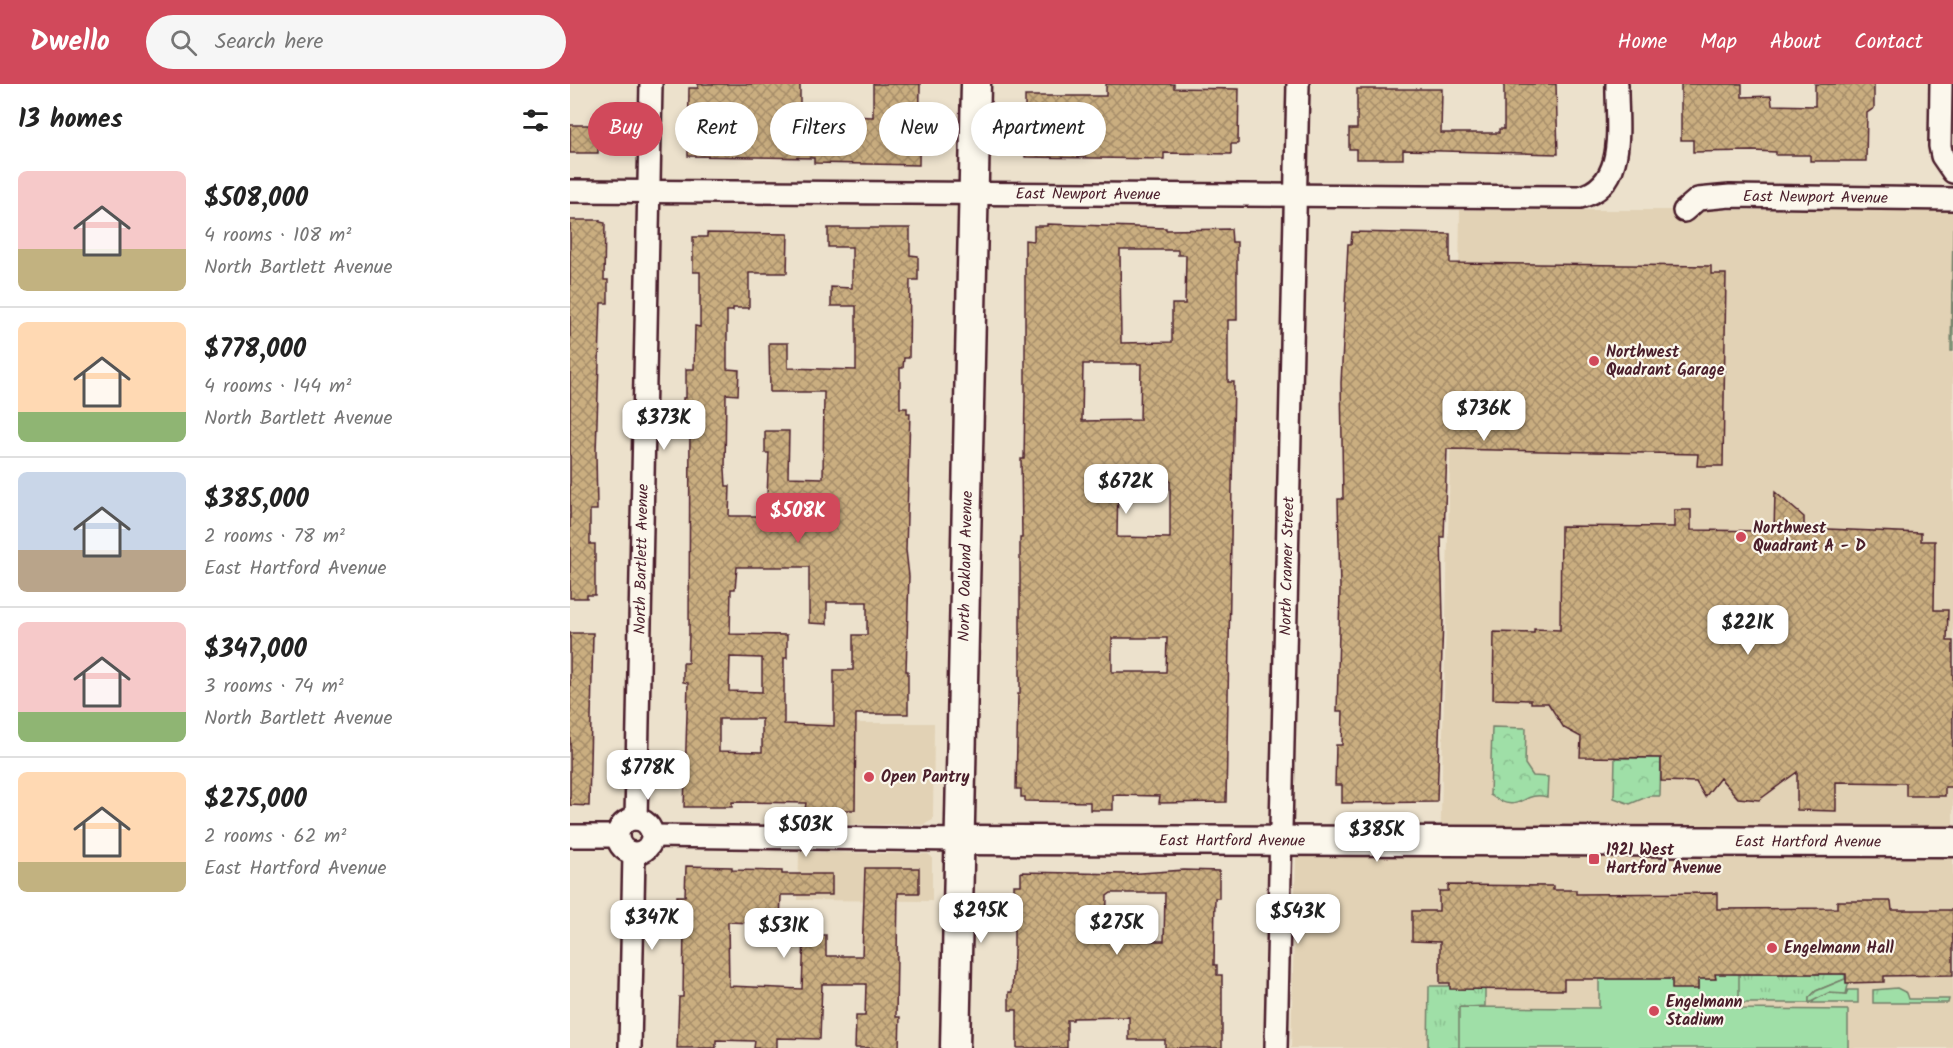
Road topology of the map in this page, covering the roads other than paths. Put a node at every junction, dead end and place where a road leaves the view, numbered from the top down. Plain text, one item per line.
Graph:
1 (651, 84) edge
2 (976, 84) edge
3 (1298, 84) edge
4 (1617, 84) edge
5 (1941, 84) edge
6 (1953, 172) edge
7 (570, 191) edge
8 (650, 191) junction
9 (974, 192) junction
10 (1296, 196) junction
11 (1953, 199) edge
12 (1684, 211) dead end
13 (636, 819) junction
14 (570, 836) edge
15 (617, 836) junction
16 (653, 836) junction
17 (960, 840) junction
18 (1282, 840) junction
19 (1953, 842) edge
20 (634, 854) junction
21 (630, 1048) edge
22 (955, 1048) edge
23 (1276, 1048) edge

1 - 8 street, North Bartlett Avenue
2 - 9 street, North Oakland Avenue
3 - 10 street, North Cramer Street
4 - 10 street, East Newport Avenue
5 - 6 street
7 - 8 street, East Newport Avenue
8 - 9 street, East Newport Avenue
8 - 13 street, North Bartlett Avenue
9 - 10 street, East Newport Avenue
9 - 17 street, North Oakland Avenue
10 - 18 street, North Cramer Street
11 - 12 street, East Newport Avenue
13 - 15 street
13 - 16 street
14 - 15 street
15 - 20 street
16 - 17 street, East Hartford Avenue
16 - 20 street
17 - 18 street, East Hartford Avenue
17 - 22 street, North Oakland Avenue
18 - 19 street, East Hartford Avenue
18 - 23 street, North Cramer Street
20 - 21 street

